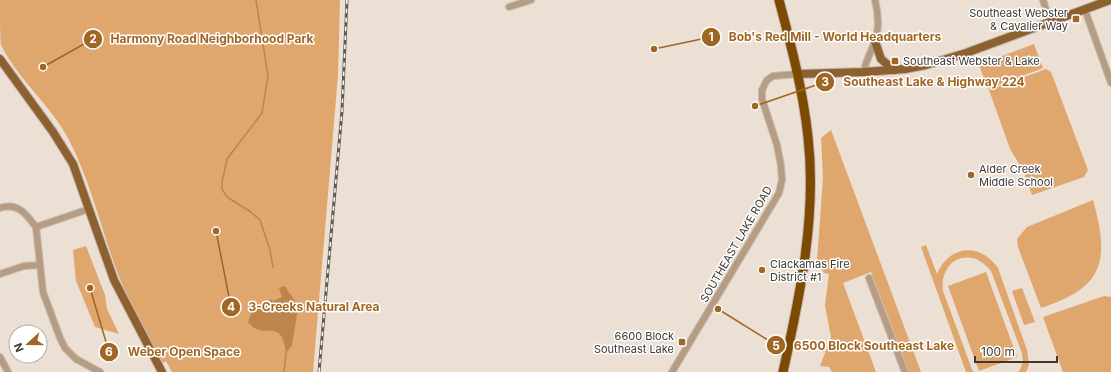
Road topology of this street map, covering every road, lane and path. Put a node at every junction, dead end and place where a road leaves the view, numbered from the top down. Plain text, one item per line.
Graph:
1 (531, 0) edge
2 (779, 0) edge
3 (875, 0) edge
4 (1043, 0) edge
5 (1110, 0) edge
6 (509, 7) dead end
7 (1084, 10) junction
8 (1050, 22) junction
9 (875, 41) junction
10 (0, 59) edge
11 (894, 70) junction
12 (864, 72) junction
13 (798, 74) junction
14 (1111, 83) edge
15 (0, 208) edge
16 (89, 208) junction
17 (36, 227) junction
18 (39, 265) junction
19 (0, 274) edge
20 (869, 278) dead end
21 (0, 357) edge
22 (8, 372) edge
23 (100, 372) edge
24 (162, 372) edge
25 (672, 372) edge
26 (783, 372) edge
27 (905, 372) edge

1 - 6 street
2 - 13 highway
3 - 9 street
4 - 8 street
5 - 7 main road
7 - 8 main road
7 - 14 street
8 - 11 main road
9 - 11 main road
9 - 12 street
10 - 16 main road
11 - 12 main road
12 - 13 main road
13 - 25 street, SOUTHEAST LAKE ROAD
13 - 26 highway
15 - 17 street
16 - 17 street
16 - 24 main road
17 - 18 street
18 - 19 street
18 - 23 street
20 - 27 street
21 - 22 street

